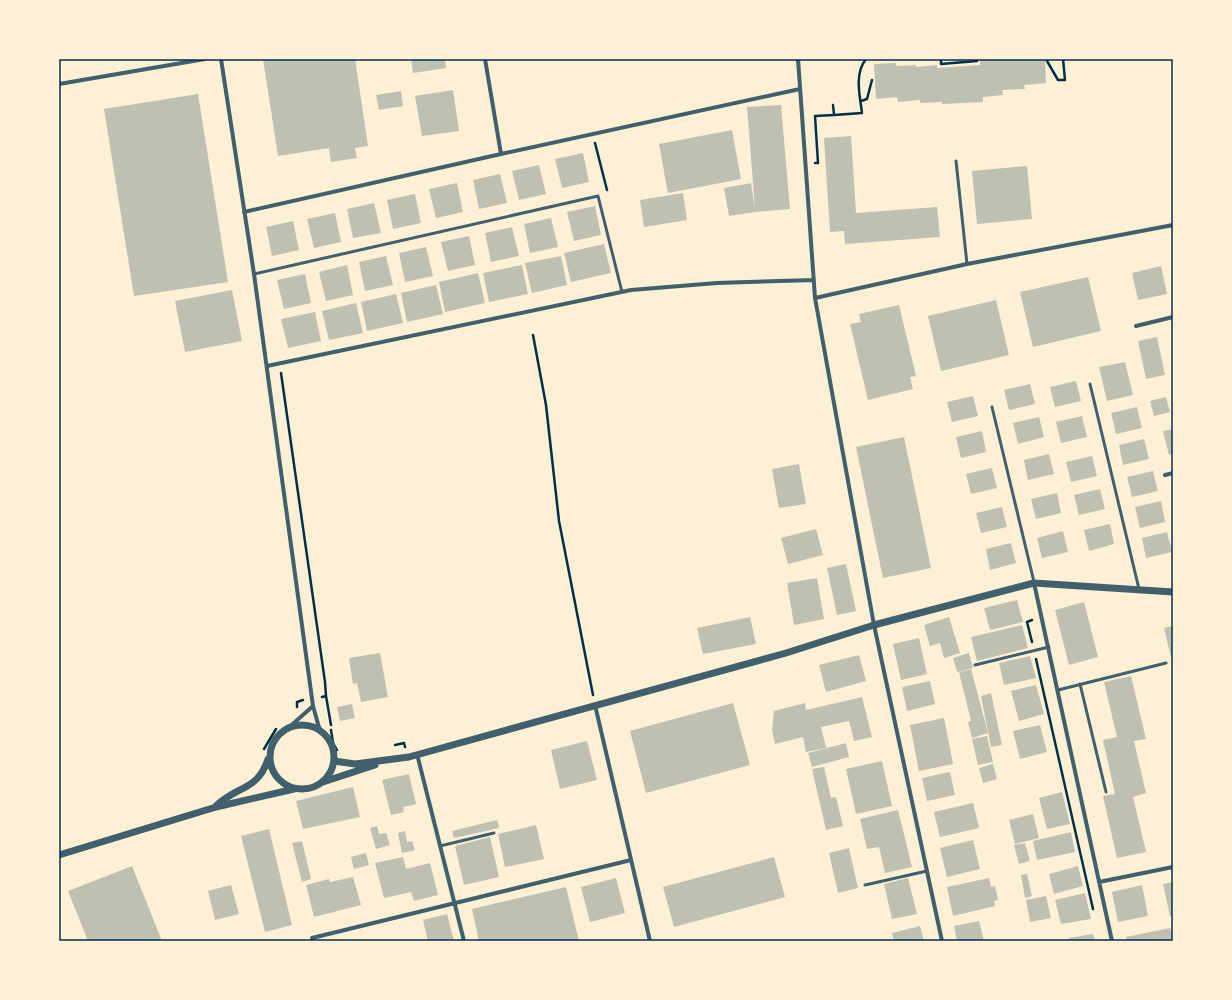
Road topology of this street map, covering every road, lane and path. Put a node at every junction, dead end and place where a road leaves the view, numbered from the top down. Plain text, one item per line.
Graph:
1 (205, 59) edge
2 (221, 59) edge
3 (485, 59) edge
4 (798, 59) edge
5 (866, 59) edge
6 (941, 59) edge
7 (977, 59) edge
8 (1063, 59) edge
9 (1047, 61) dead end
10 (872, 80) dead end
11 (59, 84) edge
12 (800, 89) junction
13 (861, 100) junction
14 (833, 105) dead end
15 (834, 115) junction
16 (501, 154) junction
17 (956, 161) dead end
18 (806, 164) junction
19 (244, 212) junction
20 (1173, 225) edge
21 (967, 264) junction
22 (254, 274) junction
23 (814, 280) junction
24 (622, 292) junction
25 (815, 298) junction
26 (1173, 317) edge
27 (1136, 326) dead end
28 (533, 335) dead end
29 (280, 363) junction
30 (266, 366) junction
31 (1090, 384) dead end
32 (992, 407) dead end
33 (1173, 473) edge
34 (1164, 475) dead end
35 (1034, 583) junction
36 (1139, 590) junction
37 (1173, 592) edge
38 (1042, 618) junction
39 (874, 625) junction
40 (1049, 647) junction
41 (1034, 650) junction
42 (1166, 662) dead end
43 (975, 664) dead end
44 (1080, 684) junction
45 (1058, 690) junction
46 (326, 696) junction
47 (312, 698) junction
48 (596, 705) junction
49 (313, 706) junction
50 (297, 710) dead end
51 (283, 727) junction
52 (320, 731) junction
53 (391, 747) dead end
54 (339, 753) dead end
55 (417, 754) junction
56 (266, 755) junction
57 (409, 757) junction
58 (391, 759) junction
59 (334, 761) junction
60 (322, 782) junction
61 (294, 789) junction
62 (1106, 792) dead end
63 (216, 807) junction
64 (494, 833) dead end
65 (440, 846) junction
66 (59, 855) edge
67 (631, 860) junction
68 (1173, 868) edge
69 (927, 871) junction
70 (1099, 882) junction
71 (865, 885) dead end
72 (455, 903) junction
73 (1093, 910) dead end
74 (312, 938) dead end
75 (464, 941) edge
76 (650, 941) edge
77 (942, 941) edge
78 (1112, 941) edge

1 - 11 street
2 - 19 street
3 - 16 street
4 - 12 street
5 - 13 path
6 - 7 path
8 - 9 path
10 - 13 path
12 - 16 street
12 - 18 street
13 - 15 path
14 - 15 path
15 - 18 path
16 - 19 street
17 - 21 lane
18 - 23 street
19 - 22 street
20 - 21 street
21 - 25 street
22 - 24 lane
22 - 30 street
23 - 24 street
23 - 25 street
24 - 29 street
25 - 39 street
26 - 27 street
28 - 48 path
29 - 30 street
29 - 46 path
30 - 47 street
31 - 36 lane
32 - 35 lane
33 - 34 street
35 - 36 street
35 - 38 street
35 - 39 street
36 - 37 street
38 - 40 street
38 - 41 path
39 - 48 street
39 - 69 street
40 - 41 lane
40 - 45 street
41 - 43 lane
41 - 73 path
42 - 44 lane
44 - 45 lane
44 - 62 lane
45 - 70 street
46 - 47 path
46 - 54 path
47 - 49 street
47 - 50 path
48 - 55 street
48 - 67 street
49 - 51 street
49 - 52 street
51 - 52 street
51 - 56 street
51 - 56 path
52 - 59 street
53 - 57 path
55 - 57 street
55 - 65 street
56 - 61 street
56 - 63 street
57 - 58 street
58 - 59 street
58 - 60 street
59 - 60 street
60 - 61 street
61 - 63 street
63 - 66 street
64 - 65 lane
65 - 72 street
67 - 72 street
67 - 76 street
68 - 70 street
69 - 71 lane
69 - 77 street
70 - 78 street
72 - 74 street
72 - 75 street

